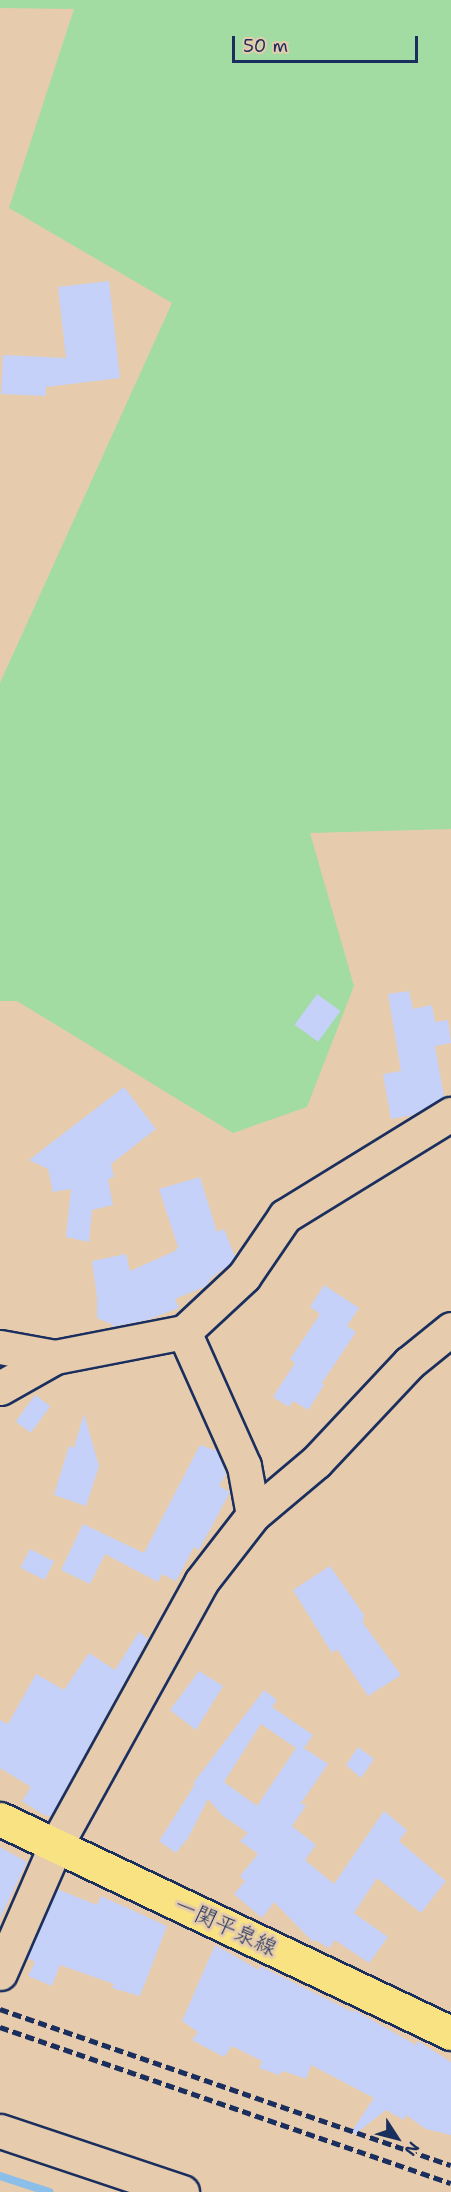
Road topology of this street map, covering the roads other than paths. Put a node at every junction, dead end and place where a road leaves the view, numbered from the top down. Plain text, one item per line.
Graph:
1 (451, 1114) edge
2 (451, 1329) edge
3 (184, 1332) junction
4 (0, 1347) edge
5 (55, 1357) junction
6 (0, 1388) edge
7 (253, 1515) junction
8 (0, 1819) edge
9 (56, 1845) junction
10 (0, 1973) edge
11 (451, 2033) edge
12 (0, 2131) edge
13 (182, 2192) edge

1 - 3 street
2 - 7 street
3 - 5 street
3 - 7 street
4 - 5 street
5 - 6 street
7 - 9 street
8 - 9 main road, 一関平泉線
9 - 10 street
9 - 11 main road, 一関平泉線
12 - 13 street

